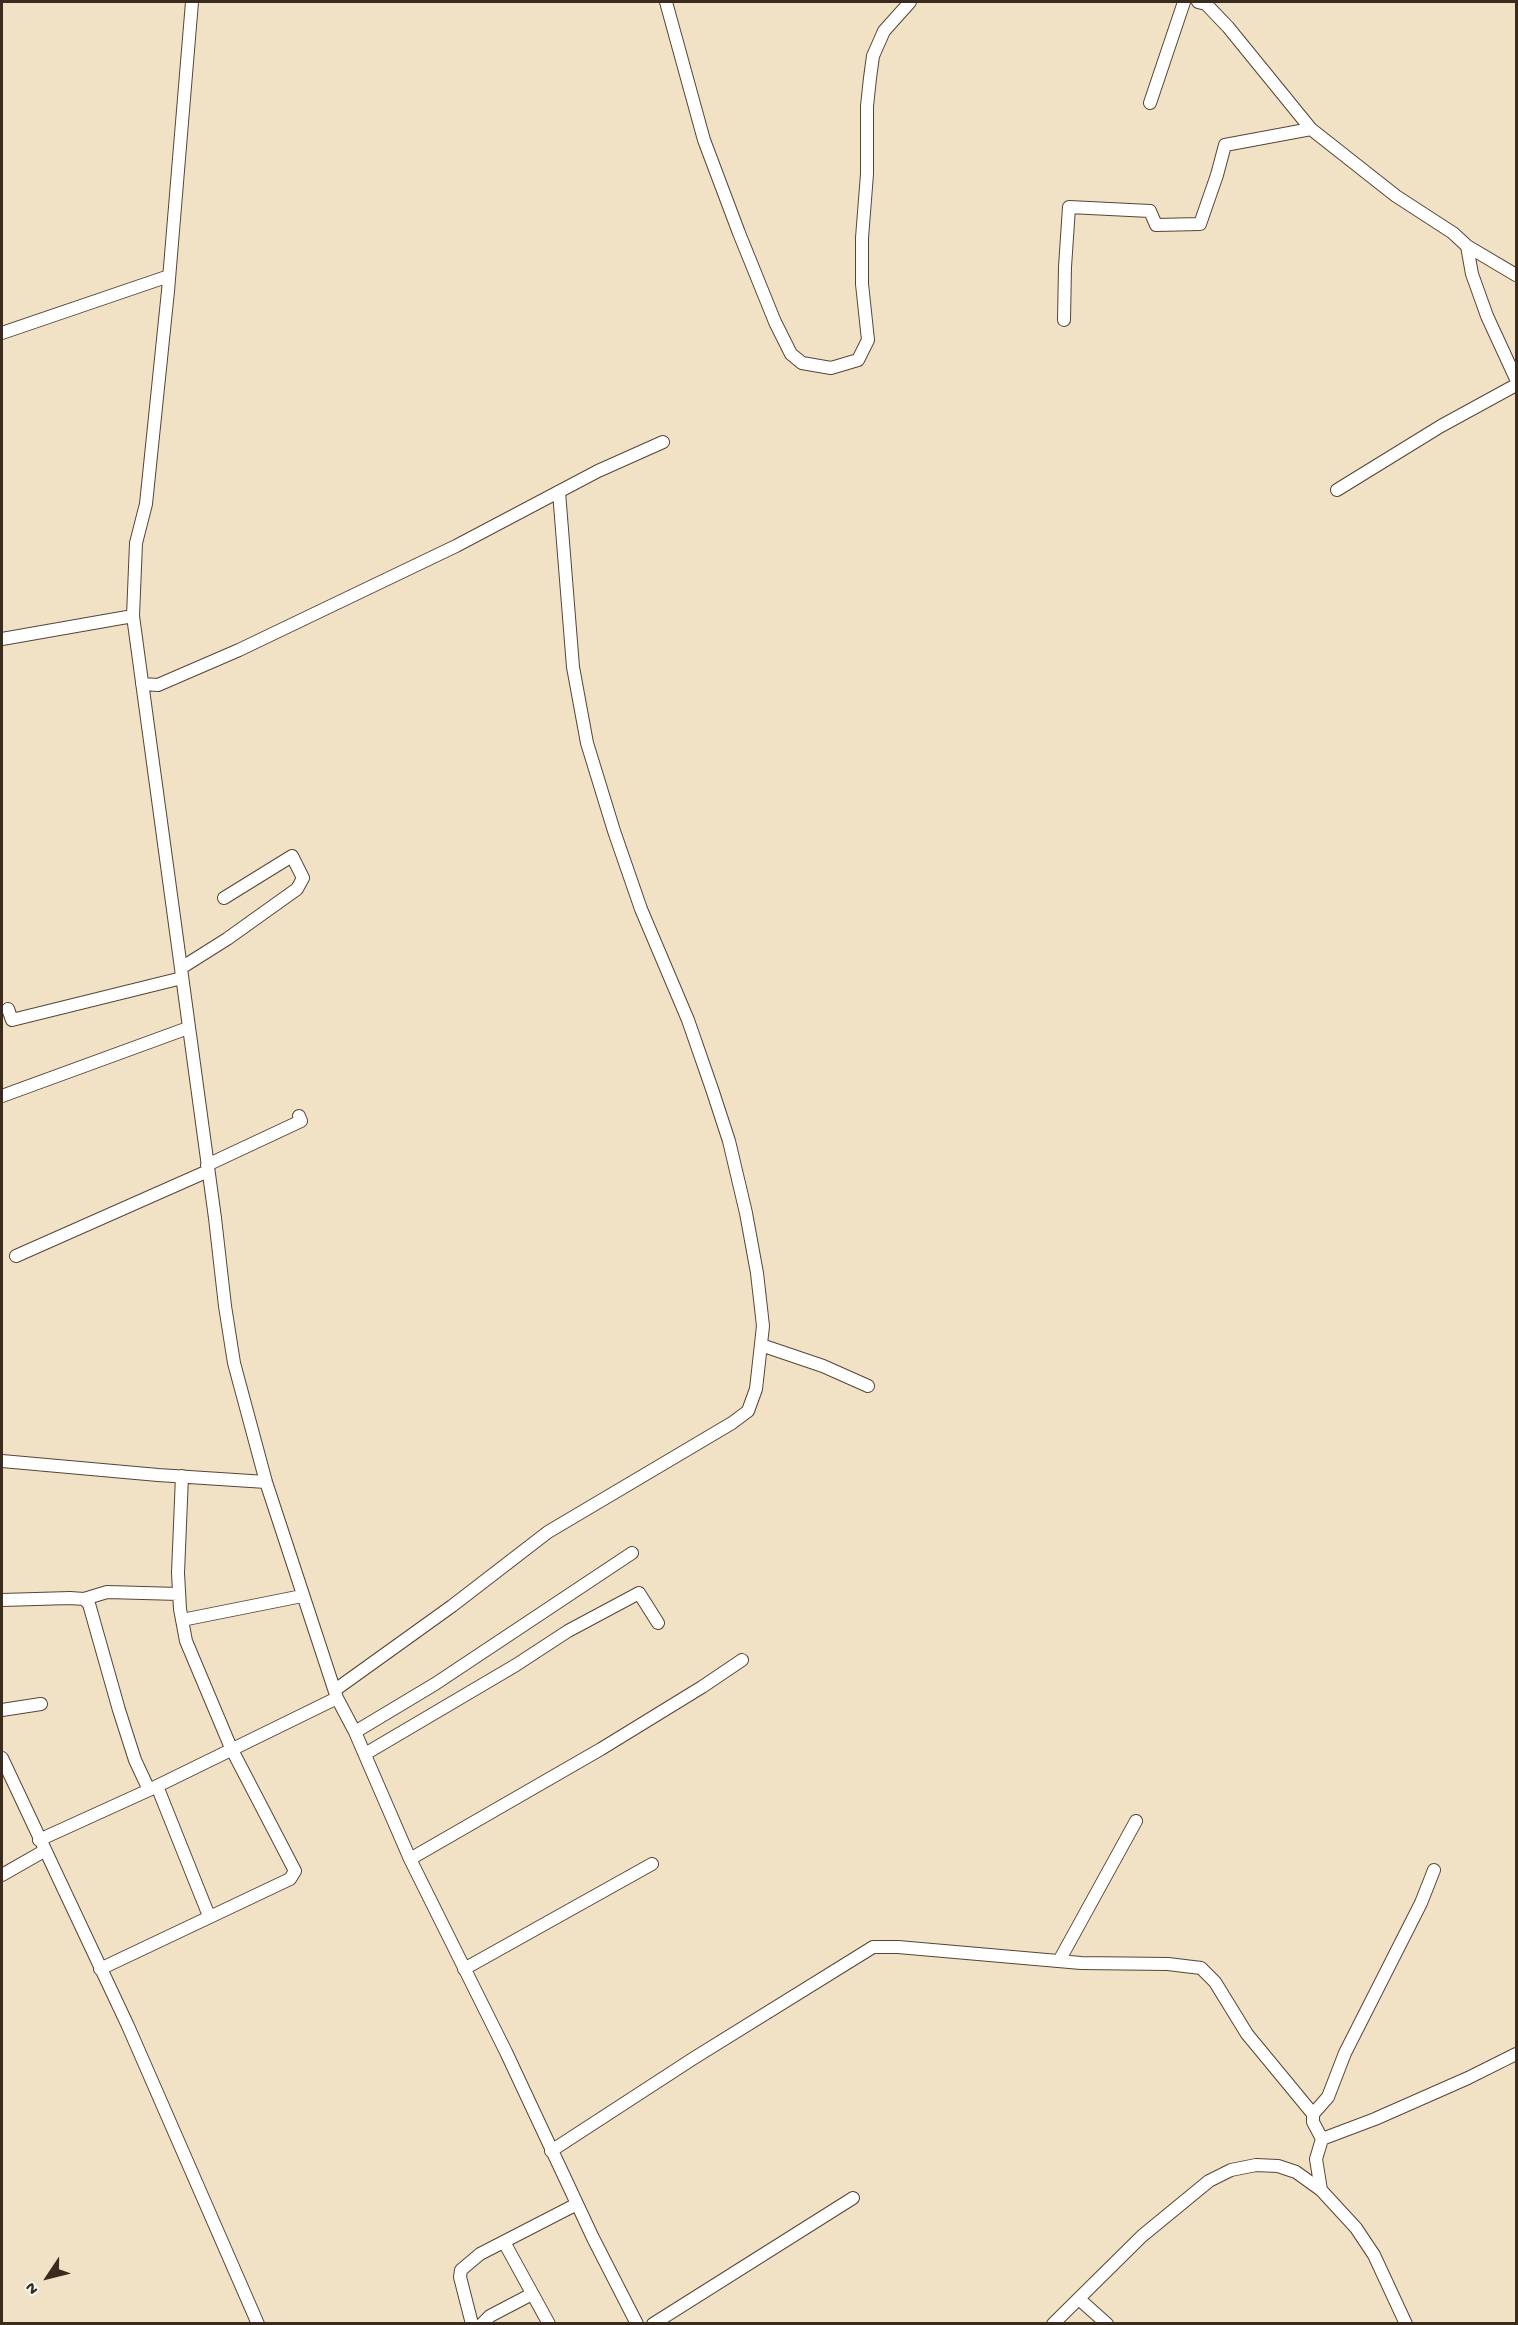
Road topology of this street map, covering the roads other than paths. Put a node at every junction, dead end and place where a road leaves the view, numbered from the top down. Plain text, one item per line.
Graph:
1 (192, 2) edge
2 (666, 2) edge
3 (910, 2) edge
4 (1184, 2) edge
5 (1198, 2) edge
6 (1150, 103) dead end
7 (1311, 129) junction
8 (1467, 246) junction
9 (1516, 275) edge
10 (169, 276) junction
11 (1064, 320) dead end
12 (2, 333) edge
13 (1516, 379) edge
14 (1516, 386) edge
15 (663, 442) dead end
16 (1337, 490) dead end
17 (559, 492) junction
18 (133, 616) junction
19 (2, 639) edge
20 (142, 684) junction
21 (224, 898) dead end
22 (181, 973) junction
23 (9, 1010) dead end
24 (188, 1028) junction
25 (2, 1096) edge
26 (299, 1116) dead end
27 (207, 1168) junction
28 (16, 1256) dead end
29 (761, 1345) junction
30 (868, 1386) dead end
31 (2, 1461) edge
32 (182, 1476) junction
33 (266, 1482) junction
34 (632, 1553) dead end
35 (179, 1594) junction
36 (302, 1596) junction
37 (84, 1599) junction
38 (2, 1600) edge
39 (182, 1620) junction
40 (658, 1623) dead end
41 (742, 1660) dead end
42 (336, 1694) junction
43 (41, 1704) dead end
44 (2, 1710) edge
45 (355, 1732) junction
46 (231, 1748) junction
47 (364, 1755) junction
48 (2, 1758) edge
49 (153, 1788) junction
50 (1136, 1821) dead end
51 (42, 1845) junction
52 (410, 1859) junction
53 (652, 1864) dead end
54 (1434, 1870) dead end
55 (2, 1875) edge
56 (210, 1916) junction
57 (1059, 1961) junction
58 (100, 1969) junction
59 (464, 1969) junction
60 (1516, 2054) edge
61 (1313, 2114) junction
62 (1322, 2139) junction
63 (551, 2151) junction
64 (1321, 2190) junction
65 (853, 2198) dead end
66 (577, 2204) junction
67 (504, 2242) junction
68 (532, 2294) junction
69 (1079, 2299) junction
70 (488, 2321) edge
71 (258, 2324) edge
72 (472, 2324) edge
73 (549, 2324) edge
74 (637, 2324) edge
75 (653, 2324) edge
76 (1053, 2324) edge
77 (1107, 2324) edge
78 (1406, 2324) edge

1 - 10 street
2 - 3 street
4 - 6 street
5 - 7 street
7 - 8 street
7 - 11 street
8 - 9 street
8 - 13 street
10 - 12 street
10 - 18 street
14 - 16 street
15 - 17 street
17 - 20 street
17 - 29 street
18 - 19 street
18 - 20 street
20 - 22 street
21 - 22 street
22 - 23 street
22 - 24 street
24 - 25 street
24 - 27 street
26 - 27 street
27 - 28 street
27 - 33 street
29 - 30 street
29 - 42 street
31 - 32 street
32 - 33 street
32 - 35 street
33 - 36 street
34 - 45 street
35 - 37 street
35 - 39 street
36 - 39 street
36 - 42 street
37 - 38 street
37 - 49 street
39 - 46 street
40 - 47 street
41 - 52 street
42 - 45 street
42 - 46 street
43 - 44 street
45 - 47 street
46 - 49 street
46 - 56 street
47 - 52 street
48 - 51 street
49 - 51 street
49 - 56 street
50 - 57 street
51 - 55 street
51 - 58 street
52 - 59 street
53 - 59 street
54 - 61 street
56 - 58 street
57 - 61 street
57 - 63 street
58 - 71 street
59 - 63 street
60 - 62 street
61 - 62 street
62 - 64 street
63 - 66 street
64 - 69 street
64 - 78 street
65 - 75 street
66 - 67 street
66 - 74 street
67 - 68 street
67 - 72 street
68 - 70 street
68 - 73 street
69 - 76 street
69 - 77 street

